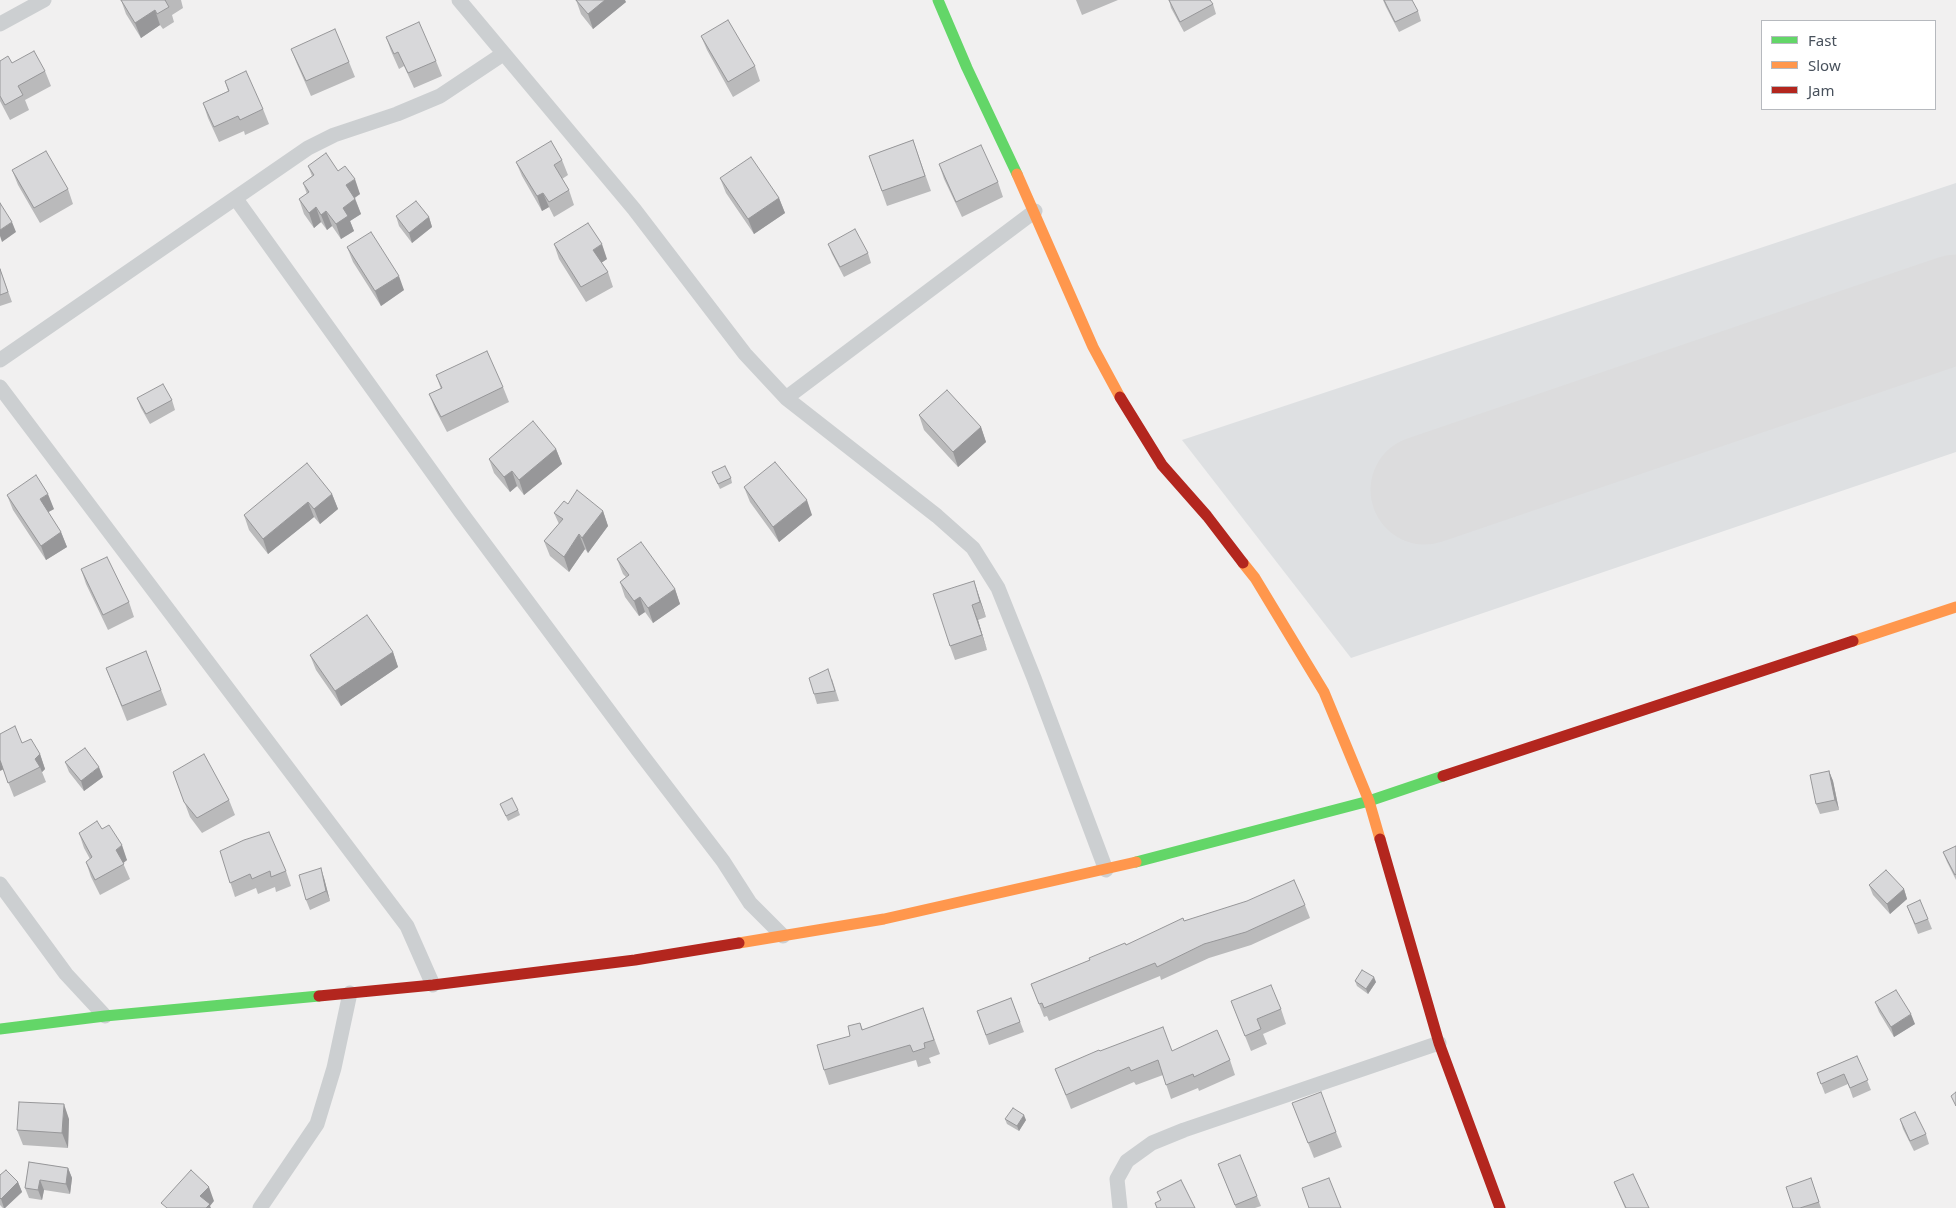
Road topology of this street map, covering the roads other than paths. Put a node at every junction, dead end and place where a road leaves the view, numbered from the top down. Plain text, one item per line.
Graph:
1 (44, 0) edge
2 (459, 0) edge
3 (938, 0) edge
4 (0, 24) edge
5 (503, 54) junction
6 (236, 198) junction
7 (1035, 211) junction
8 (0, 360) edge
9 (0, 387) edge
10 (786, 398) junction
11 (1956, 607) edge
12 (1369, 802) junction
13 (1106, 870) junction
14 (0, 884) edge
15 (783, 936) junction
16 (432, 985) junction
17 (350, 993) junction
18 (105, 1016) junction
19 (0, 1029) edge
20 (1439, 1043) junction
21 (260, 1208) edge
22 (1120, 1208) edge
23 (1500, 1208) edge

1 - 4 street
2 - 5 street
3 - 7 main road
5 - 6 street
5 - 10 street
6 - 8 street
6 - 15 street
7 - 10 street
7 - 12 main road
9 - 16 street
10 - 13 street
11 - 12 main road
12 - 13 main road
12 - 20 main road
13 - 15 main road
14 - 18 street
15 - 16 main road
16 - 17 main road
17 - 18 main road
17 - 21 street
18 - 19 main road
20 - 22 street
20 - 23 main road

